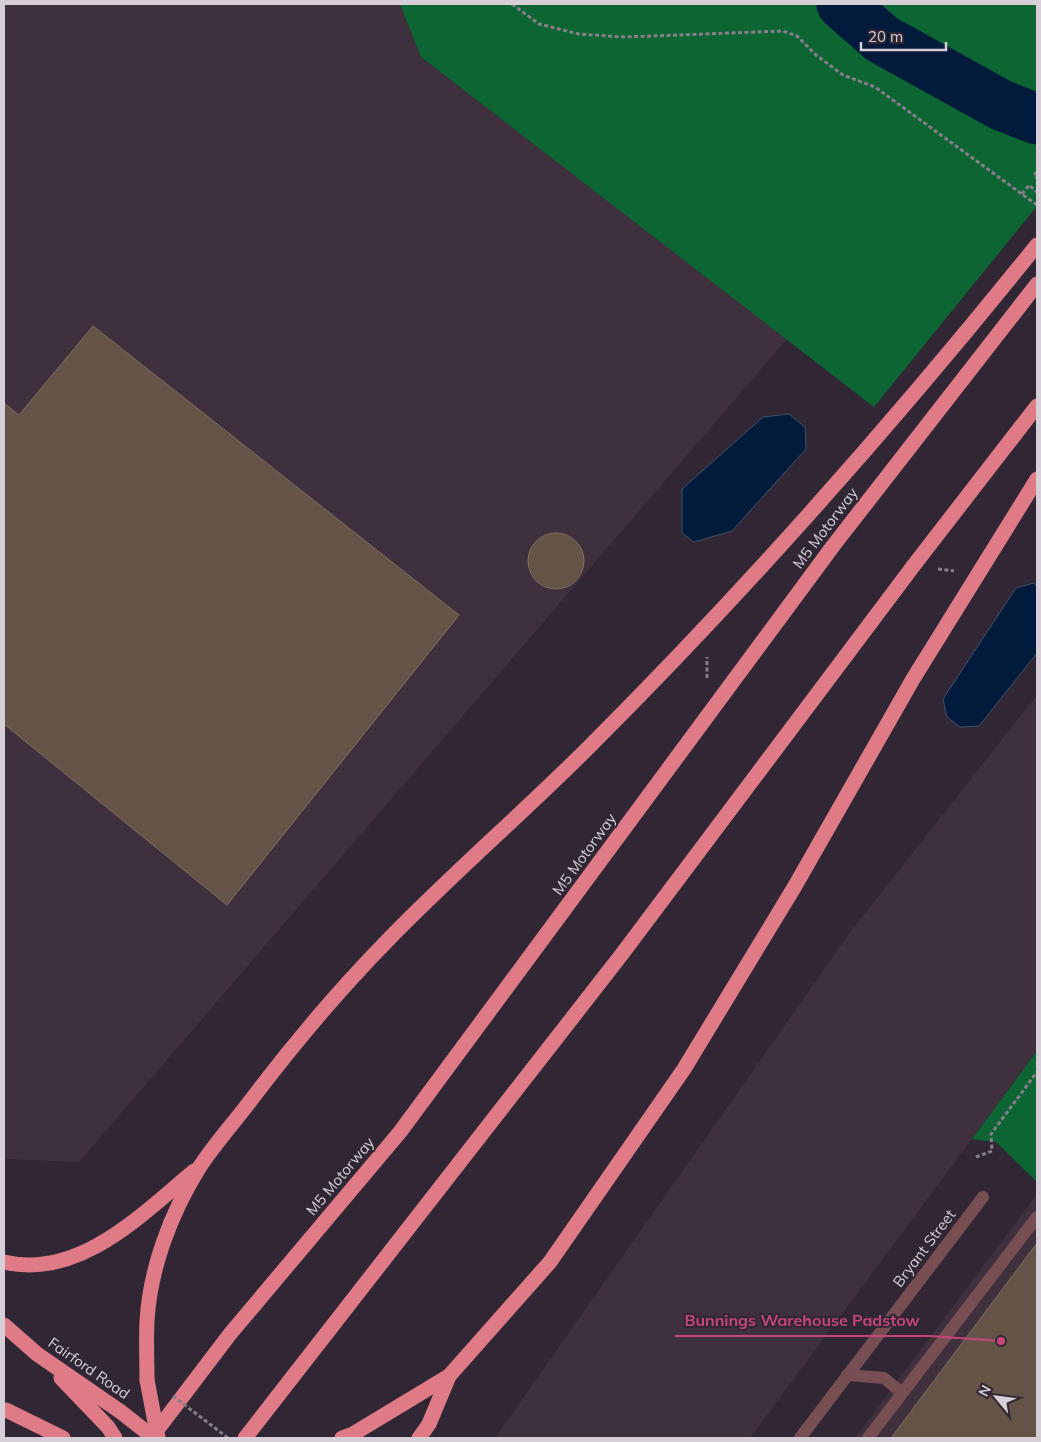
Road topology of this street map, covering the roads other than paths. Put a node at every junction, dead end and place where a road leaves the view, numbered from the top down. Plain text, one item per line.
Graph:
1 (1037, 245) edge
2 (1037, 284) edge
3 (1036, 408) edge
4 (1037, 479) edge
5 (199, 1167) junction
6 (983, 1197) dead end
7 (1037, 1217) edge
8 (4, 1262) edge
9 (4, 1325) edge
10 (37, 1354) junction
11 (847, 1375) junction
12 (449, 1376) junction
13 (902, 1393) junction
14 (5, 1409) edge
15 (111, 1432) edge
16 (38, 1438) edge
17 (63, 1438) edge
18 (154, 1438) edge
19 (246, 1438) edge
20 (342, 1438) edge
21 (418, 1438) edge
22 (800, 1438) edge
23 (868, 1438) edge

1 - 5 highway
2 - 18 highway, M5 Motorway
3 - 19 highway
4 - 12 highway
5 - 8 highway
5 - 18 highway, bridge
6 - 11 street, Bryant Street
7 - 13 street
9 - 10 highway, Fairford Road
10 - 15 highway
10 - 18 highway, Fairford Road, bridge
11 - 13 street
11 - 22 street, Bryant Street
12 - 20 highway
12 - 21 highway
13 - 23 street
14 - 16 highway
14 - 17 highway

